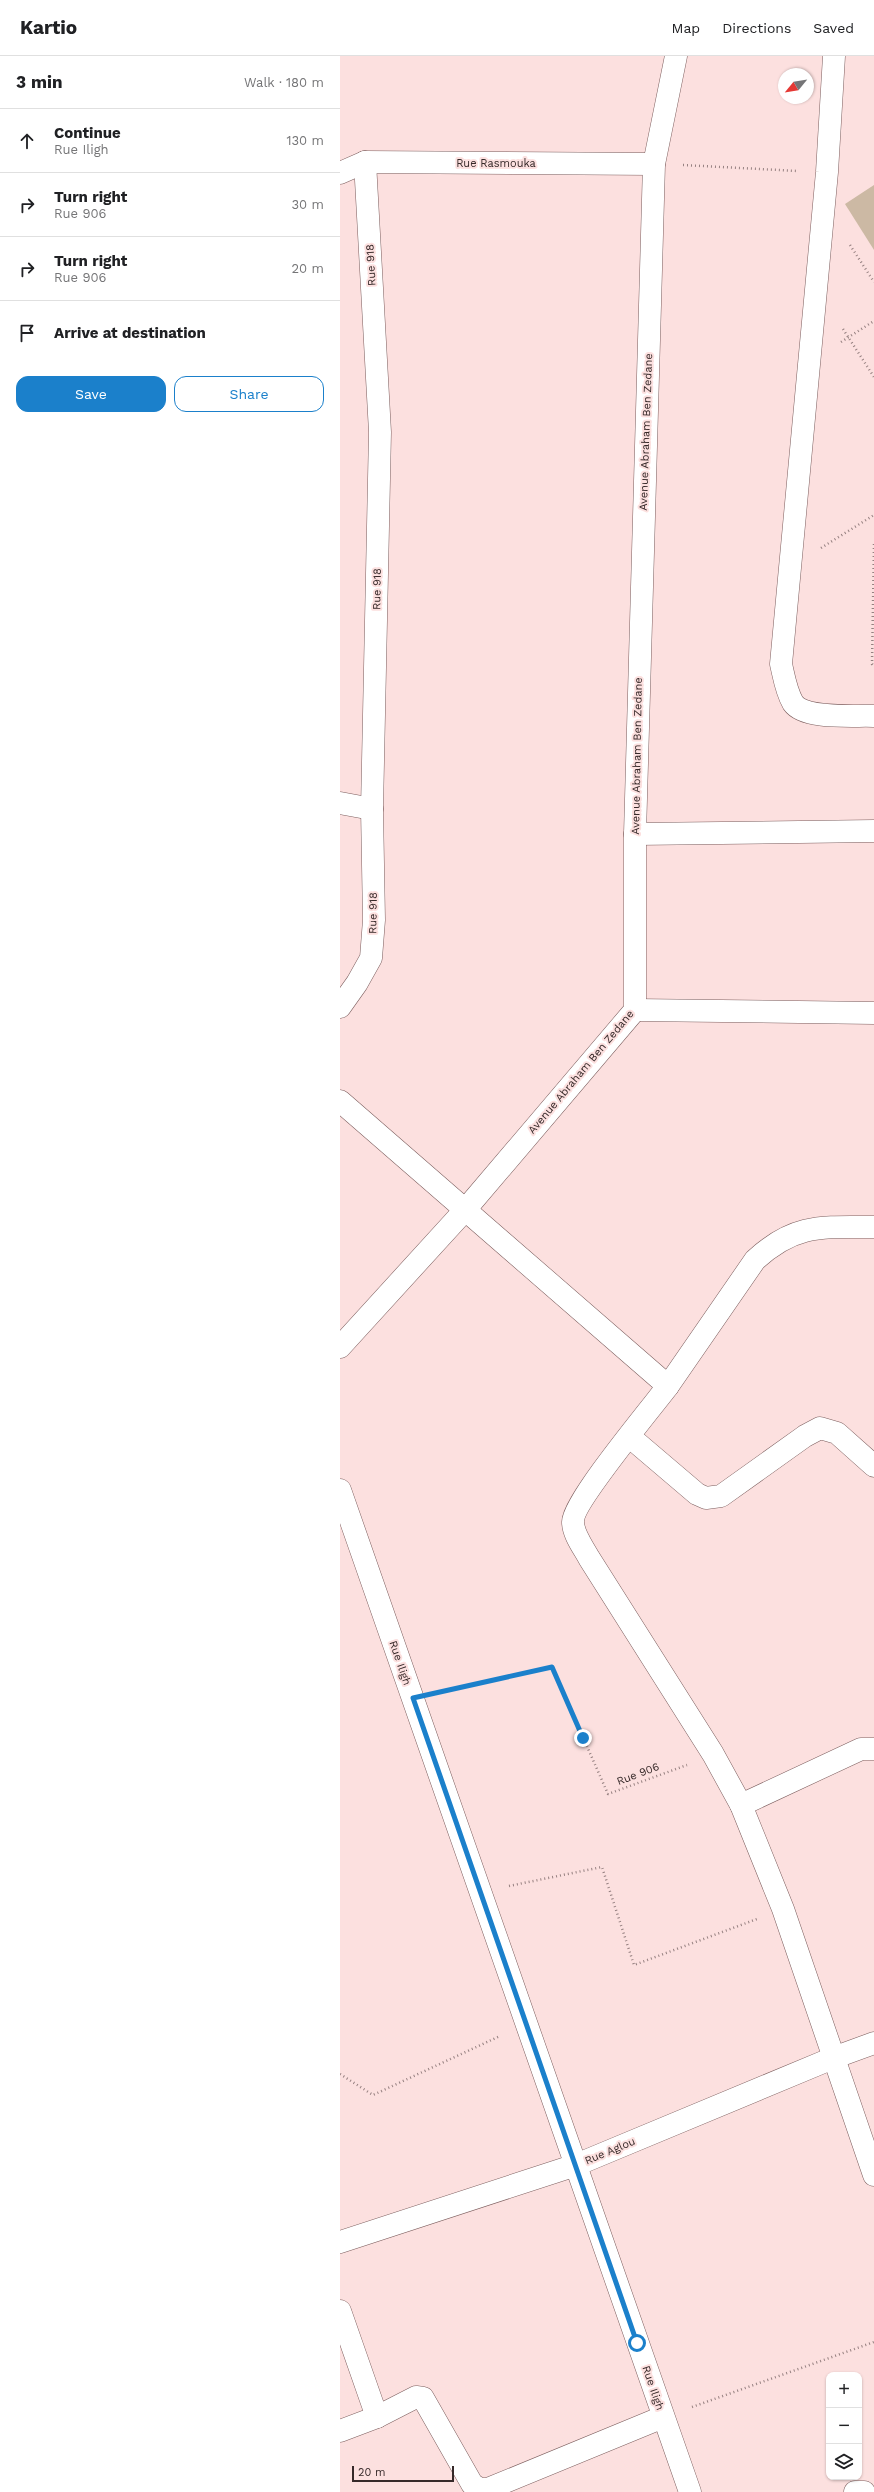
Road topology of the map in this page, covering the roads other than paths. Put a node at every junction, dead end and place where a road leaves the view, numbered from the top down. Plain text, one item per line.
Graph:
1 (676, 56) edge
2 (834, 56) edge
3 (365, 162) junction
4 (654, 164) junction
5 (340, 173) edge
6 (874, 716) edge
7 (340, 803) edge
8 (372, 809) junction
9 (874, 831) edge
10 (635, 834) junction
11 (340, 1007) edge
12 (634, 1010) junction
13 (874, 1013) edge
14 (340, 1101) edge
15 (465, 1210) junction
16 (874, 1227) edge
17 (340, 1347) edge
18 (668, 1386) junction
19 (630, 1437) junction
20 (874, 1466) edge
21 (340, 1490) edge
22 (874, 1749) edge
23 (741, 1805) junction
24 (874, 2043) edge
25 (833, 2058) junction
26 (576, 2165) junction
27 (874, 2173) edge
28 (340, 2242) edge
29 (340, 2311) edge
30 (377, 2417) junction
31 (663, 2418) junction
32 (340, 2431) edge
33 (690, 2492) edge
34 (855, 2492) edge
35 (864, 2492) edge

1 - 4 street, Avenue Abraham Ben Zedane
2 - 6 street
3 - 4 street, Rue Rasmouka
3 - 5 street, Rue Rasmouka
3 - 8 street, Rue 918
4 - 10 street, Avenue Abraham Ben Zedane
7 - 8 street
8 - 11 street, Rue 918
9 - 10 street
10 - 12 street, Avenue Abraham Ben Zedane
12 - 13 street
12 - 15 street, Avenue Abraham Ben Zedane
14 - 15 street
15 - 17 street, Avenue Abraham Ben Zedane
15 - 18 street
16 - 18 street
18 - 19 street
19 - 20 street
19 - 23 street
21 - 26 street, Rue Iligh
22 - 23 street
23 - 25 street
24 - 25 street, Rue Aglou
25 - 26 street, Rue Aglou
25 - 27 street
26 - 28 street, Rue Aglou
26 - 31 street, Rue Iligh
29 - 30 street
30 - 31 street
30 - 32 street
31 - 33 street, Rue Iligh
34 - 35 street

